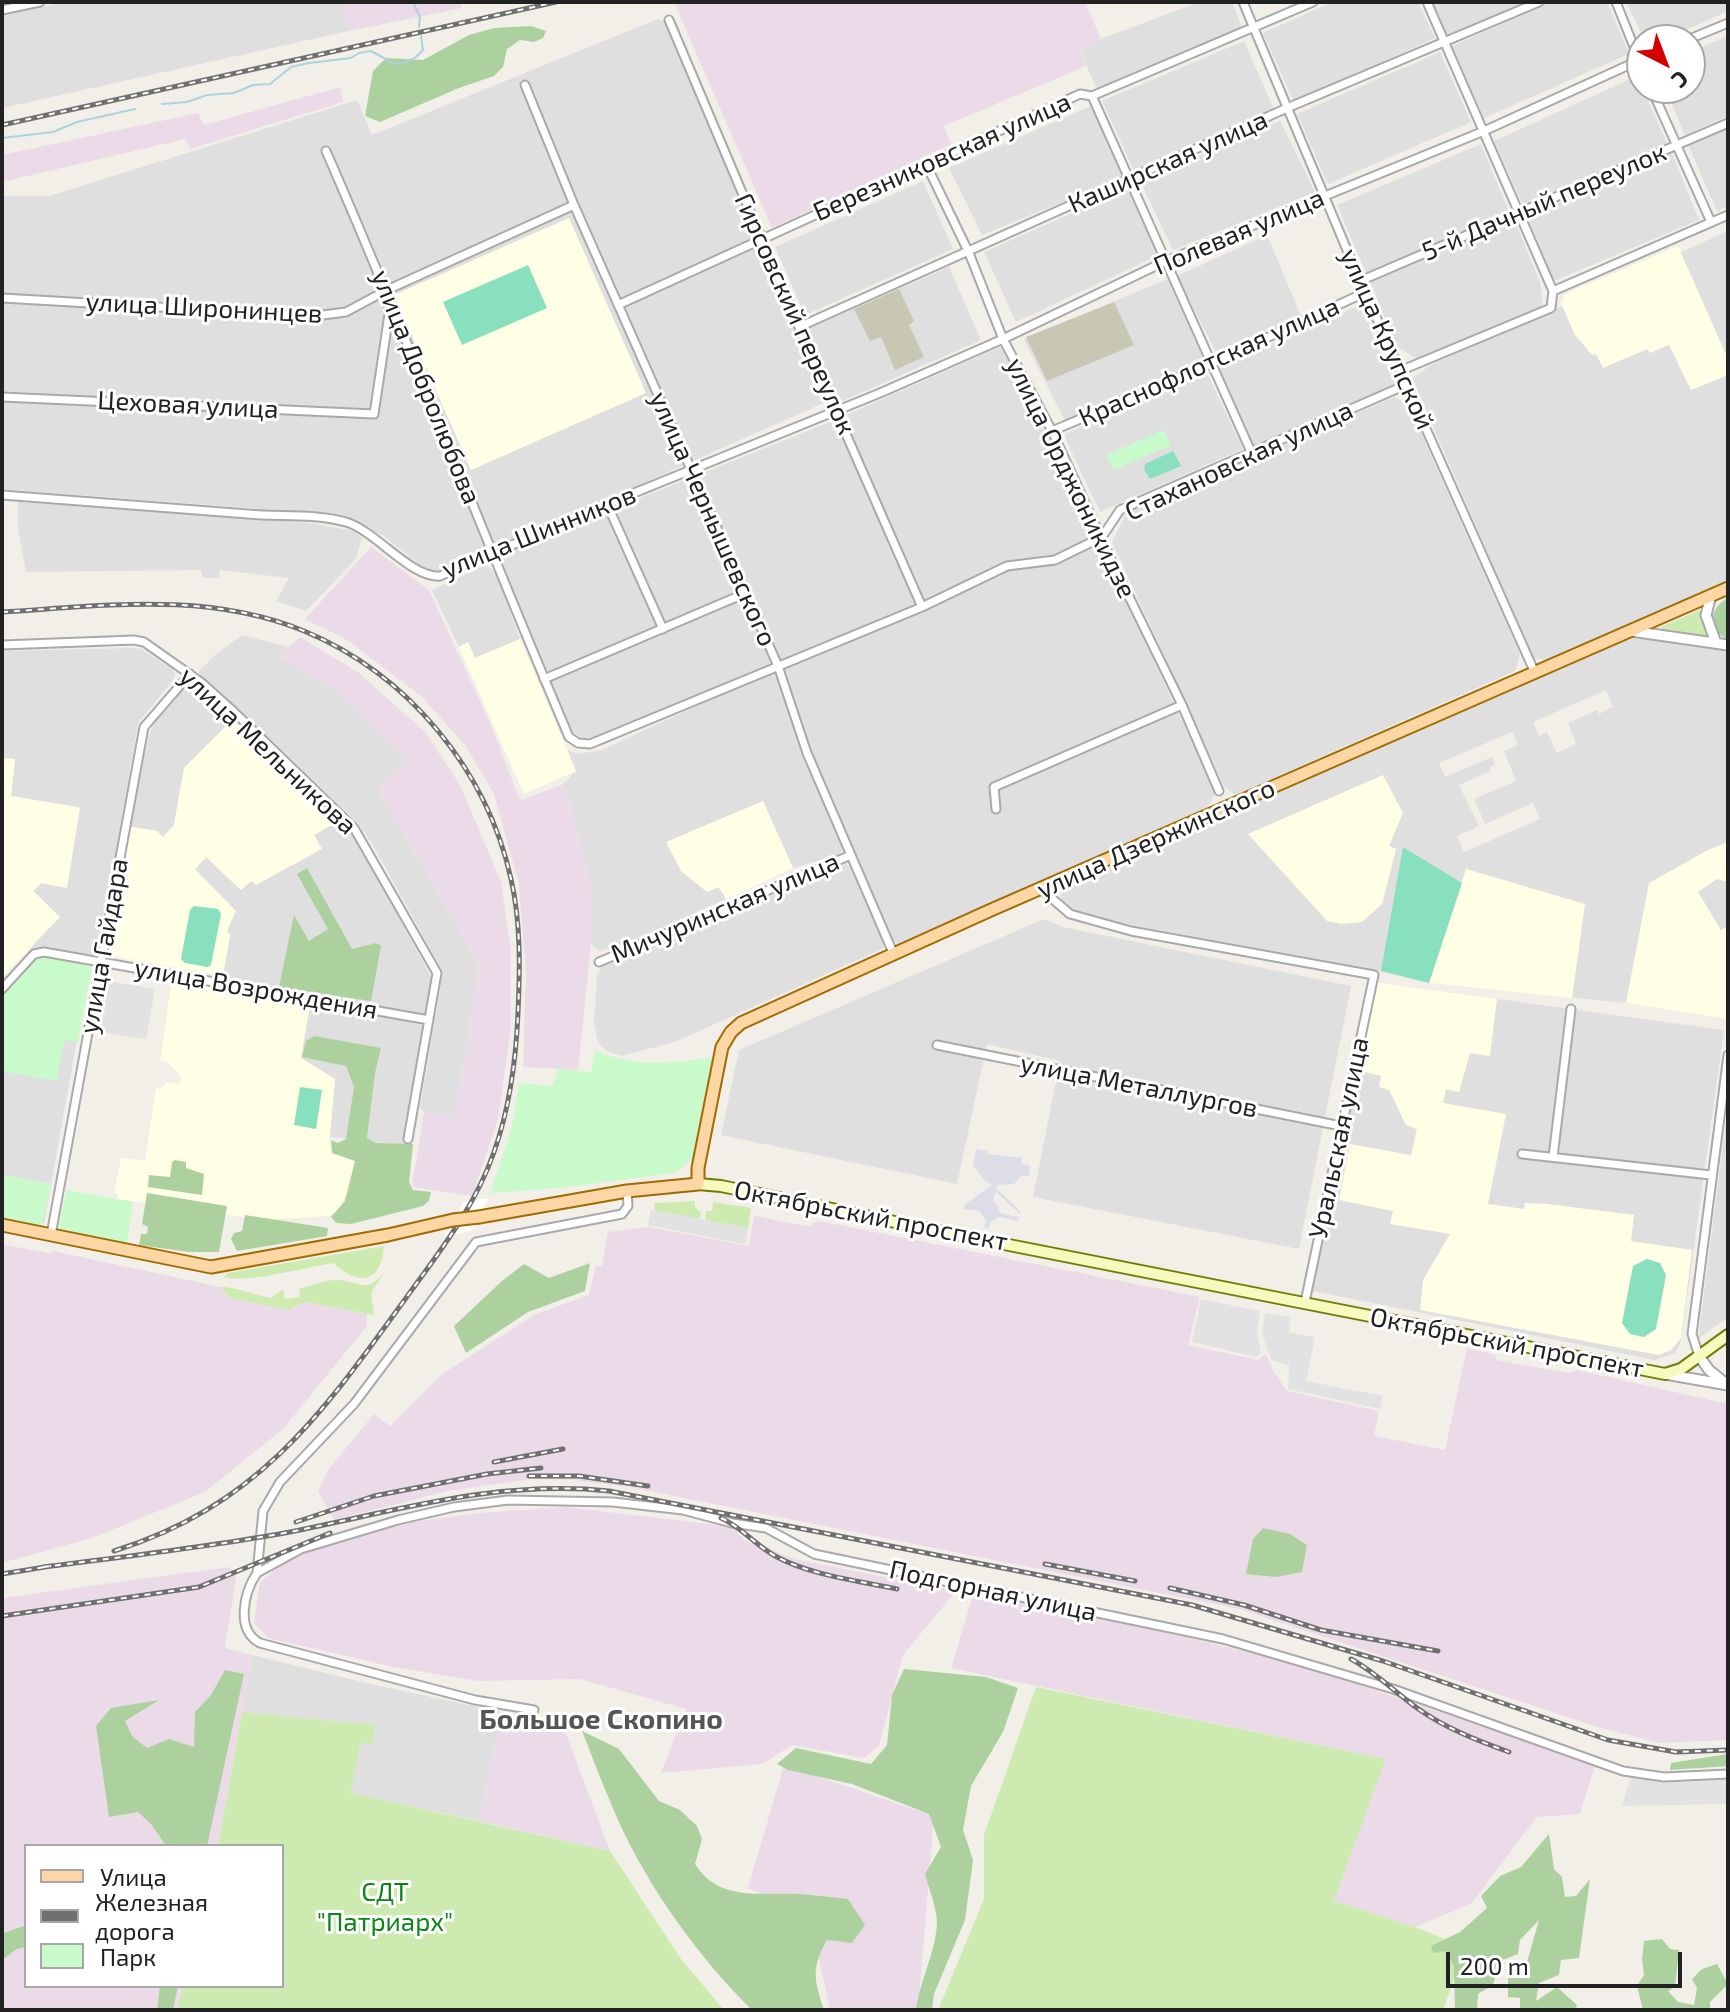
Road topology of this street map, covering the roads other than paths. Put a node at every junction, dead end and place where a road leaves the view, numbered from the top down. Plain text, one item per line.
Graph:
1 (40, 2) edge
2 (1243, 2) edge
3 (1313, 2) edge
4 (1427, 2) edge
5 (1539, 2) edge
6 (1616, 2) edge
7 (2, 10) edge
8 (669, 20) dead end
9 (1728, 23) edge
10 (1626, 26) edge
11 (1253, 27) junction
12 (1706, 32) edge
13 (1445, 43) junction
14 (1626, 69) edge
15 (525, 85) dead end
16 (1092, 96) junction
17 (1658, 104) edge
18 (1287, 108) junction
19 (1728, 123) edge
20 (1484, 131) junction
21 (1677, 144) junction
22 (326, 151) dead end
23 (926, 164) junction
24 (1131, 179) junction
25 (1324, 196) junction
26 (574, 205) junction
27 (1518, 214) junction
28 (1728, 215) edge
29 (1711, 222) junction
30 (761, 239) junction
31 (969, 253) junction
32 (1166, 261) junction
33 (1360, 281) junction
34 (387, 290) junction
35 (1553, 291) junction
36 (1366, 292) junction
37 (2, 298) edge
38 (618, 305) junction
39 (799, 327) junction
40 (1003, 339) junction
41 (1210, 364) junction
42 (1402, 370) junction
43 (1408, 384) junction
44 (2, 397) edge
45 (838, 411) junction
46 (1052, 431) junction
47 (1252, 454) junction
48 (692, 471) junction
49 (2, 495) edge
50 (607, 504) junction
51 (1102, 537) junction
52 (494, 554) junction
53 (1728, 588) edge
54 (746, 593) junction
55 (1711, 595) junction
56 (922, 607) junction
57 (663, 629) junction
58 (1631, 631) junction
59 (1716, 643) junction
60 (2, 645) edge
61 (1728, 645) edge
62 (778, 666) junction
63 (1535, 673) junction
64 (190, 674) junction
65 (544, 679) junction
66 (1182, 705) junction
67 (590, 744) joint
68 (1219, 791) dead end
69 (996, 809) dead end
70 (851, 855) junction
71 (1041, 889) junction
72 (894, 955) junction
73 (101, 961) junction
74 (599, 962) dead end
75 (2, 989) edge
76 (1571, 1009) dead end
77 (429, 1020) junction
78 (937, 1045) dead end
79 (1728, 1055) edge
80 (1341, 1126) junction
81 (408, 1139) dead end
82 (1522, 1154) dead end
83 (1553, 1157) junction
84 (1711, 1175) junction
85 (698, 1184) junction
86 (627, 1191) junction
87 (2, 1225) edge
88 (51, 1235) junction
89 (1305, 1302) junction
90 (1728, 1335) edge
91 (1699, 1356) junction
92 (1665, 1374) junction
93 (1728, 1385) edge
94 (257, 1573) junction
95 (534, 1710) dead end
96 (1728, 1774) edge

1 - 7 street
2 - 11 street, улица Крупской
3 - 11 street, Березниковская улица
4 - 13 street
5 - 13 street, Каширская улица
6 - 10 street
8 - 30 street, Гирсовский переулок
9 - 12 street
11 - 16 street, Березниковская улица
11 - 18 street, улица Крупской
13 - 18 street, Каширская улица
13 - 20 street
14 - 20 street, Полевая улица
15 - 26 street, улица Чернышевского
16 - 23 street, Березниковская улица
16 - 24 street
17 - 21 street
18 - 24 street, Каширская улица
18 - 25 street, улица Крупской
19 - 21 street, 5-й Дачный переулок
20 - 25 street, Полевая улица
20 - 27 street
21 - 27 street, 5-й Дачный переулок
21 - 29 street
22 - 34 street, улица Добролюбова
23 - 30 street, Березниковская улица
23 - 31 street, улица Орджоникидзе
24 - 31 street, Каширская улица
24 - 32 street
25 - 32 street, Полевая улица
25 - 33 street, улица Крупской
26 - 34 street, улица Широнинцев
26 - 38 street, улица Чернышевского
27 - 33 street, 5-й Дачный переулок
27 - 35 street
28 - 29 street
29 - 35 street
30 - 38 street, Березниковская улица
30 - 39 street, Гирсовский переулок
31 - 39 street, Каширская улица
31 - 40 street, улица Орджоникидзе
32 - 40 street, Полевая улица
32 - 41 street
33 - 36 street, улица Крупской
34 - 37 street, улица Широнинцев
34 - 44 street, Цеховая улица
34 - 52 street, улица Добролюбова
35 - 42 street
36 - 41 street, Краснофлотская улица
36 - 42 street, улица Крупской
38 - 48 street, улица Чернышевского
39 - 45 street, Гирсовский переулок
40 - 45 street, Полевая улица
40 - 46 street, улица Орджоникидзе
41 - 46 street, Краснофлотская улица
41 - 47 street
42 - 43 street, улица Крупской
43 - 47 street, Стахановская улица
43 - 63 street, улица Крупской
45 - 48 street, улица Шинников
45 - 56 street, Гирсовский переулок
46 - 51 street, улица Орджоникидзе
47 - 51 street, Стахановская улица
48 - 50 street, улица Шинников
48 - 54 street, улица Чернышевского
49 - 52 street, улица Шинников
50 - 52 street, улица Шинников
50 - 57 street
51 - 56 street, Стахановская улица
51 - 66 street, улица Орджоникидзе
52 - 65 street, улица Добролюбова
53 - 55 main road, улица Дзержинского
54 - 57 street
54 - 62 street, улица Чернышевского
55 - 58 main road, улица Дзержинского
55 - 59 street
56 - 62 street, Стахановская улица
57 - 65 street
58 - 59 street
58 - 63 main road, улица Дзержинского
59 - 61 street
60 - 64 street, улица Мельникова
62 - 67 street, Стахановская улица
62 - 70 street, улица Чернышевского
63 - 71 main road, улица Дзержинского
64 - 73 street, улица Гайдара
64 - 77 street, улица Мельникова
65 - 67 street, улица Добролюбова
66 - 68 street, улица Орджоникидзе
66 - 69 street
70 - 72 street, улица Чернышевского
70 - 74 street, Мичуринская улица
71 - 72 main road, улица Дзержинского
71 - 80 street, Уральская улица
72 - 85 main road, улица Дзержинского
73 - 75 street, улица Возрождения
73 - 77 street, улица Возрождения
73 - 88 street, улица Гайдара
76 - 83 street
77 - 81 street, улица Мельникова
78 - 80 street, улица Металлургов
79 - 84 street
80 - 89 street, Уральская улица
82 - 83 street
83 - 84 street
84 - 91 street
85 - 86 main road, Октябрьский проспект
85 - 89 main road, Октябрьский проспект
86 - 88 main road, Октябрьский проспект, bridge
86 - 94 street
87 - 88 main road, Октябрьский проспект
89 - 92 main road, Октябрьский проспект
90 - 91 main road, Октябрьский проспект
91 - 92 main road, Октябрьский проспект
91 - 93 street
92 - 93 street
94 - 95 street
94 - 96 street, Подгорная улица

